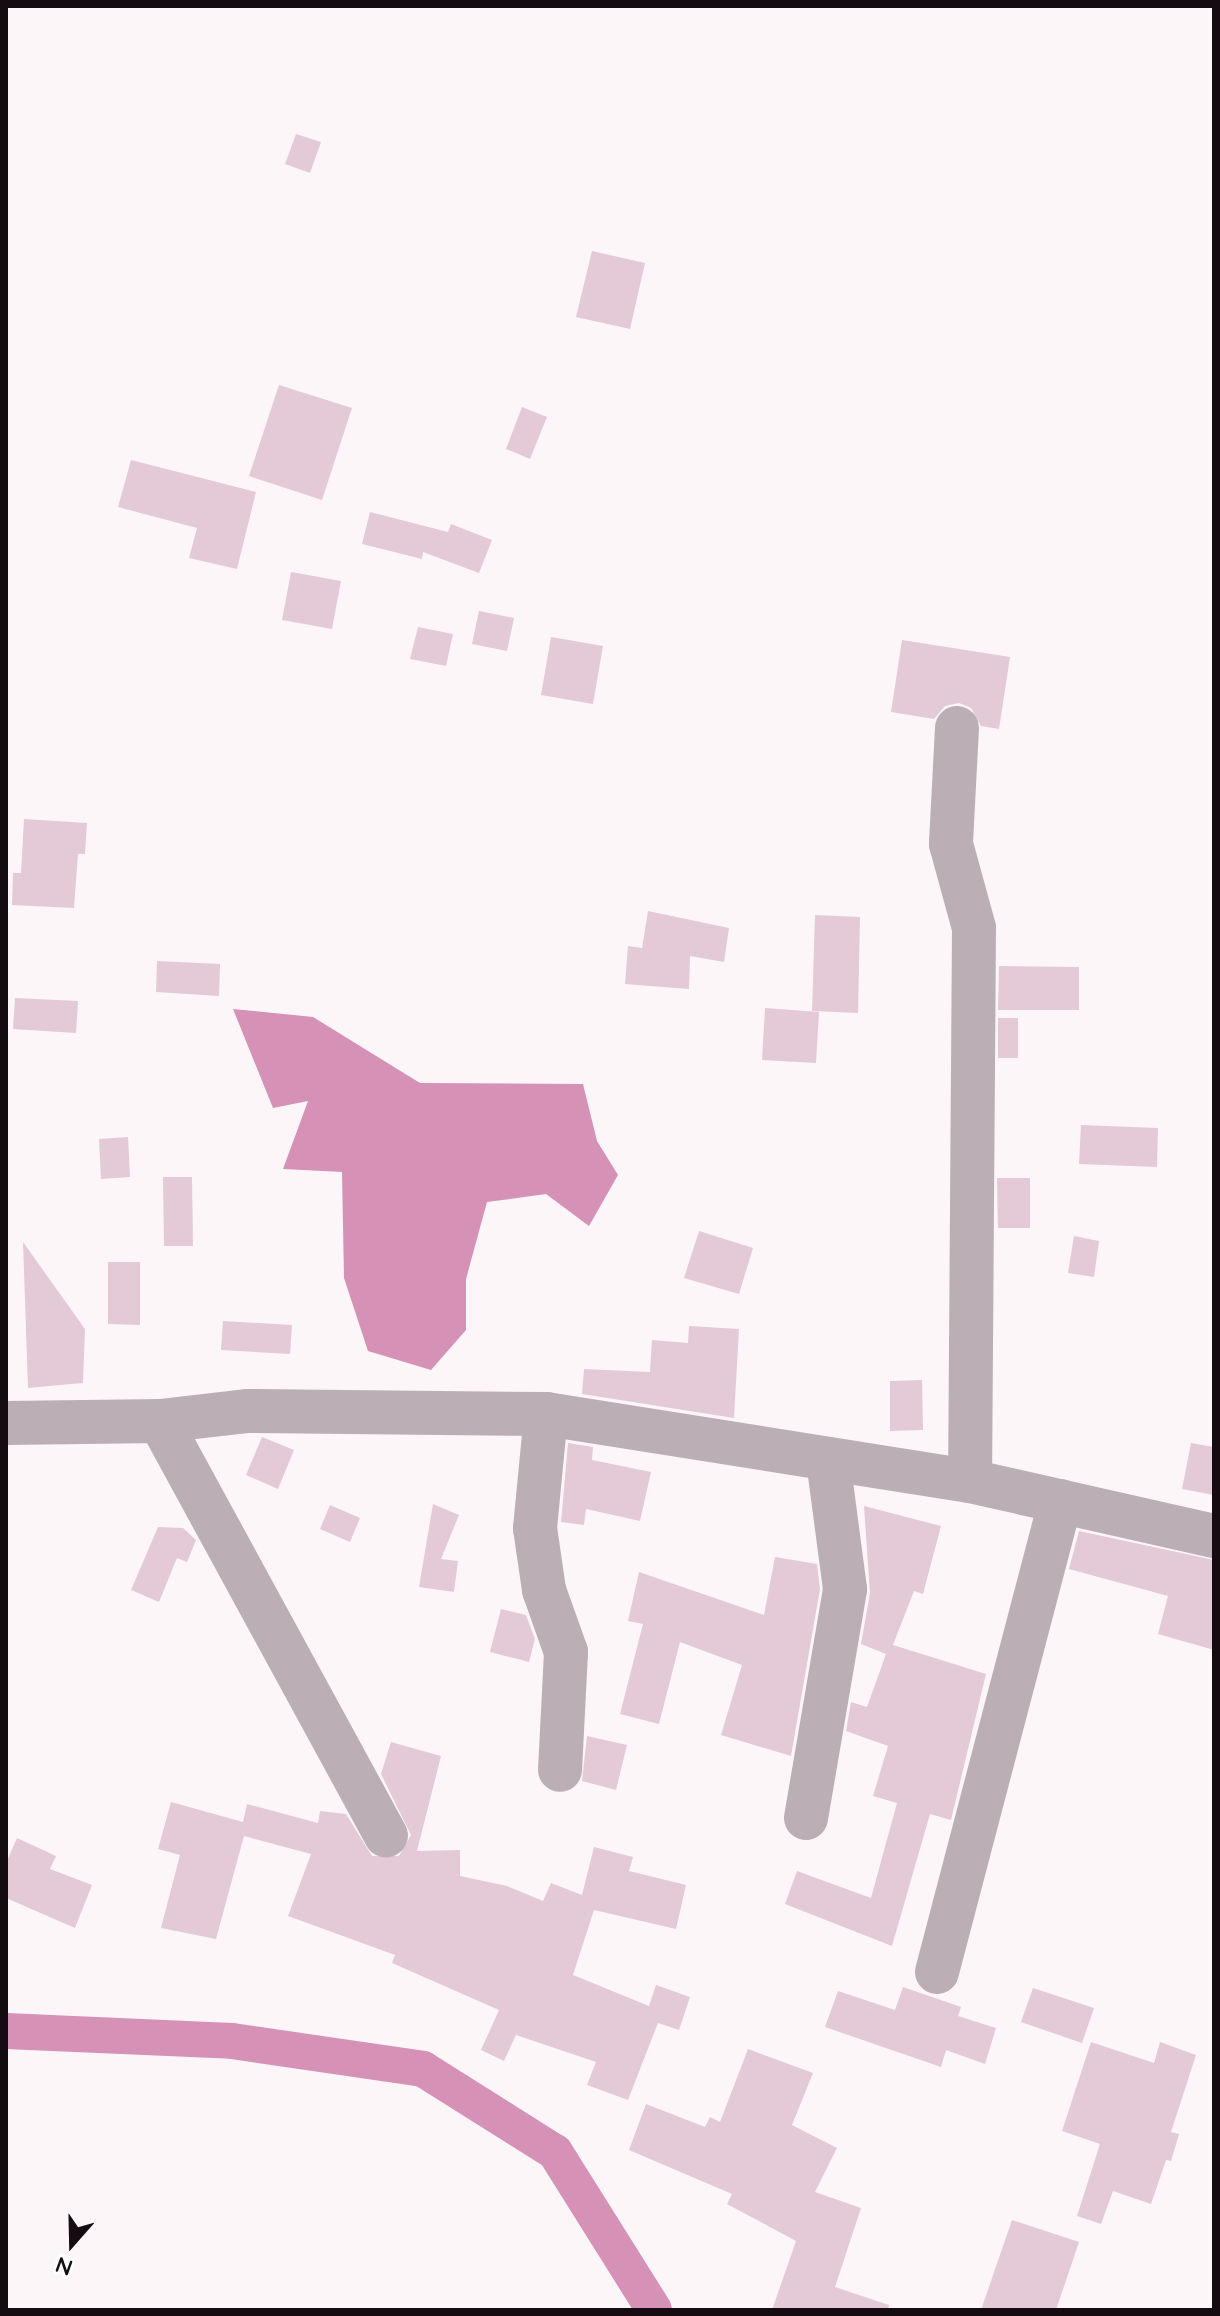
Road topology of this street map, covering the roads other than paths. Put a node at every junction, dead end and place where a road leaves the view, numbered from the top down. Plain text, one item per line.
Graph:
1 (957, 728) dead end
2 (546, 1414) junction
3 (160, 1421) junction
4 (6, 1423) edge
5 (828, 1459) junction
6 (970, 1481) junction
7 (1061, 1501) junction
8 (1214, 1536) edge
9 (560, 1770) dead end
10 (806, 1818) dead end
11 (386, 1835) dead end
12 (937, 1972) dead end

1 - 6 street
2 - 3 street
2 - 5 street
2 - 9 street
3 - 4 street
3 - 11 street
5 - 6 street
5 - 10 street
6 - 7 street
7 - 8 street
7 - 12 street

